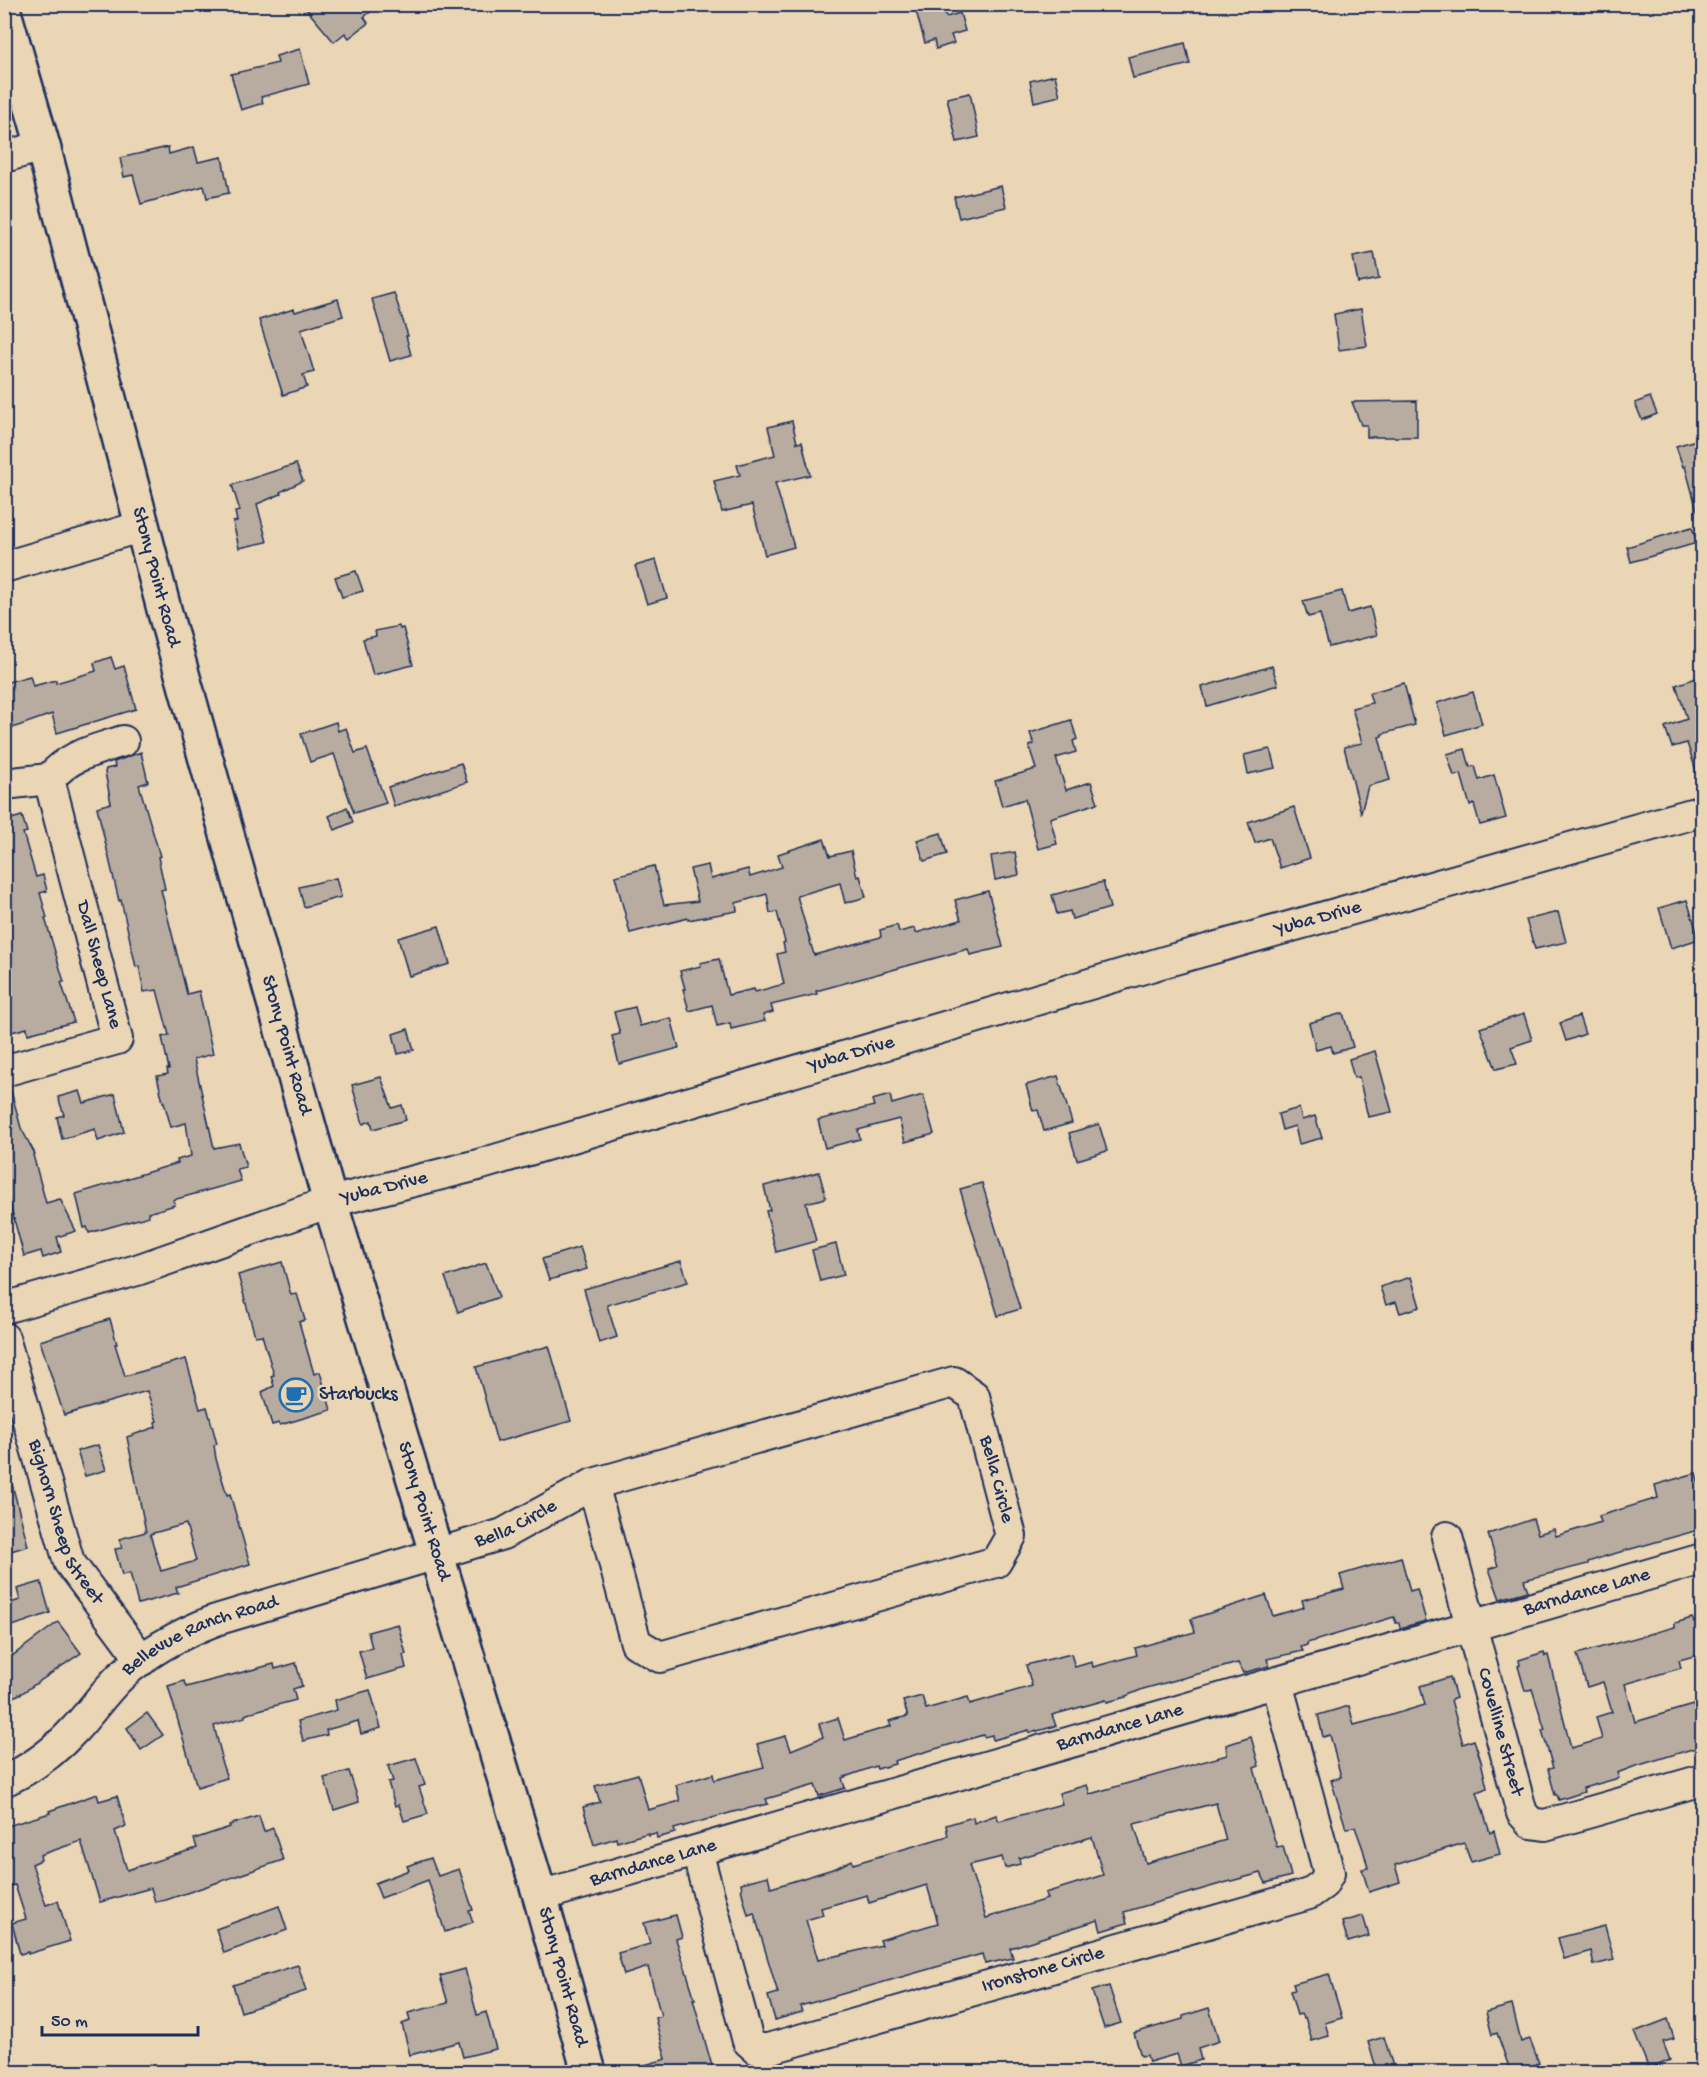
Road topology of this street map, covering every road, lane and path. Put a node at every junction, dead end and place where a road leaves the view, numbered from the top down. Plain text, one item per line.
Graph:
1 (4, 12) edge
2 (43, 146) junction
3 (4, 157) edge
4 (143, 526) junction
5 (4, 567) edge
6 (123, 741) dead end
7 (49, 779) junction
8 (4, 784) edge
9 (1702, 811) edge
10 (4, 1071) edge
11 (330, 1203) junction
12 (4, 1308) edge
13 (4, 1338) edge
14 (593, 1484) junction
15 (1447, 1537) dead end
16 (435, 1554) junction
17 (1702, 1559) edge
18 (1472, 1626) junction
19 (142, 1660) junction
20 (1277, 1683) junction
21 (1702, 1780) edge
22 (4, 1781) edge
23 (697, 1851) junction
24 (540, 1896) junction
25 (589, 2073) edge

1 - 2 main road, Stony Point Road
2 - 3 street
2 - 4 main road, Stony Point Road
4 - 5 street
4 - 11 main road, Stony Point Road
6 - 7 street
7 - 8 street
7 - 10 street, Dall Sheep Lane
9 - 11 street, Yuba Drive
11 - 12 street, Yuba Drive
11 - 16 main road, Stony Point Road
13 - 19 street, Bighorn Sheep Street
14 - 14 street, Bella Circle
14 - 16 street, Bella Circle
15 - 18 street, Covelline Street
16 - 19 street, Bellevue Ranch Road
16 - 24 main road, Stony Point Road
17 - 18 street, Barndance Lane
18 - 20 street, Barndance Lane
18 - 21 street, Covelline Street
19 - 22 street, Bellevue Ranch Road
20 - 23 street, Barndance Lane
20 - 23 street, Ironstone Circle
23 - 24 street, Barndance Lane
24 - 25 main road, Stony Point Road

